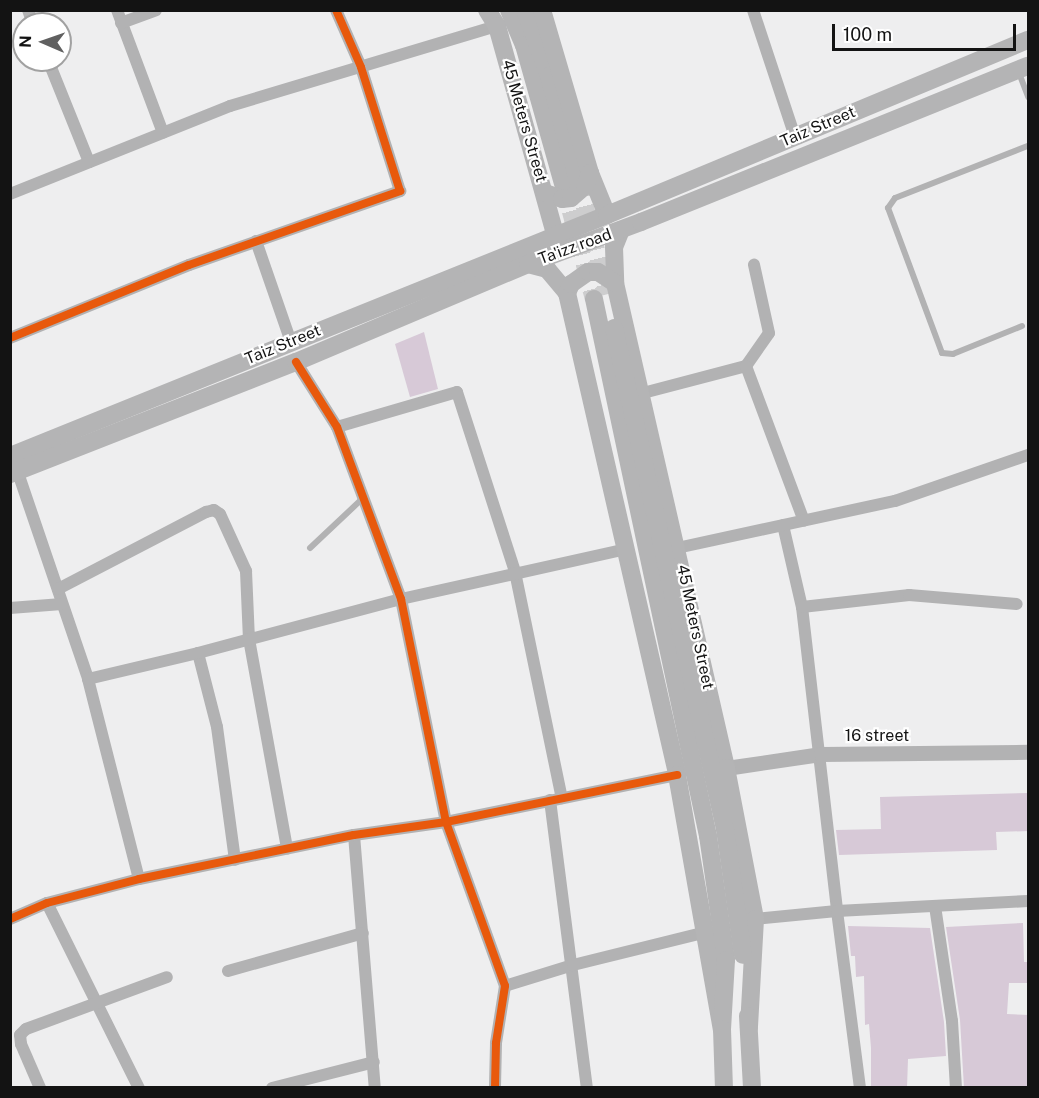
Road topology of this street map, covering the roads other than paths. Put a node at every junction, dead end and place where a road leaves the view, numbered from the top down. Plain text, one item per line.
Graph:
1 (156, 10) edge
2 (336, 10) edge
3 (487, 10) edge
4 (509, 10) edge
5 (525, 10) edge
6 (542, 10) edge
7 (753, 10) edge
8 (119, 17) edge
9 (497, 26) junction
10 (1029, 40) edge
11 (361, 67) junction
12 (1023, 68) edge
13 (53, 72) edge
14 (1029, 97) edge
15 (163, 134) junction
16 (795, 137) junction
17 (1029, 146) edge
18 (89, 162) junction
19 (577, 179) junction
20 (545, 193) junction
21 (10, 194) edge
22 (608, 215) junction
23 (621, 230) junction
24 (555, 234) junction
25 (256, 241) junction
26 (528, 264) junction
27 (754, 265) dead end
28 (605, 292) junction
29 (567, 293) junction
30 (1022, 326) dead end
31 (10, 338) edge
32 (291, 342) junction
33 (296, 362) junction
34 (746, 366) junction
35 (643, 393) junction
36 (338, 427) junction
37 (1029, 455) edge
38 (13, 464) edge
39 (363, 498) junction
40 (804, 521) junction
41 (783, 525) junction
42 (310, 548) dead end
43 (677, 548) junction
44 (627, 549) junction
45 (515, 572) junction
46 (57, 589) junction
47 (401, 599) junction
48 (63, 604) junction
49 (1017, 604) dead end
50 (802, 607) junction
51 (10, 608) edge
52 (249, 639) junction
53 (198, 653) junction
54 (88, 679) junction
55 (1029, 752) edge
56 (821, 754) junction
57 (726, 768) junction
58 (677, 775) junction
59 (556, 799) junction
60 (446, 822) junction
61 (354, 835) junction
62 (287, 849) junction
63 (235, 860) junction
64 (139, 879) junction
65 (1029, 901) edge
66 (47, 903) junction
67 (934, 906) junction
68 (837, 911) junction
69 (10, 919) edge
70 (754, 919) junction
71 (706, 932) junction
72 (363, 933) junction
73 (573, 965) junction
74 (228, 970) dead end
75 (167, 977) dead end
76 (505, 986) junction
77 (96, 1001) junction
78 (749, 1028) junction
79 (722, 1029) junction
80 (374, 1062) junction
81 (277, 1086) edge
82 (40, 1088) edge
83 (139, 1088) edge
84 (375, 1088) edge
85 (495, 1088) edge
86 (587, 1088) edge
87 (724, 1088) edge
88 (752, 1088) edge
89 (860, 1088) edge
90 (956, 1088) edge

1 - 8 street
2 - 11 street
3 - 9 main road, 45 Meters Street
4 - 19 main road, 45 Meters Street
5 - 19 main road, 45 Meters Street
6 - 19 main road, 45 Meters Street
7 - 16 street
8 - 15 street
9 - 11 street
9 - 20 main road, 45 Meters Street
10 - 16 main road, Taiz Street
11 - 15 street
11 - 25 street
12 - 14 lane
12 - 23 main road, Taiz Street
13 - 18 street
15 - 18 street
16 - 22 main road, Taiz Street
17 - 30 lane
18 - 21 street
19 - 20 main road
19 - 22 main road, 45 Meters Street
20 - 24 main road, 45 Meters Street
22 - 24 main road, Ta'izz road
23 - 26 main road, Ta'izz road
23 - 28 main road, 45 Meters Street
24 - 32 main road, Taiz Street
25 - 31 street
25 - 32 street
26 - 29 main road, 45 Meters Street
26 - 33 main road, Taiz Street
27 - 34 street
28 - 29 main road
28 - 35 main road, 45 Meters Street
28 - 78 main road, 45 Meters Street
28 - 79 main road, 45 Meters Street
29 - 44 main road, 45 Meters Street
32 - 38 main road, Taiz Street
33 - 36 street
33 - 38 main road, Taiz Street
34 - 35 street
34 - 40 street
35 - 43 main road, 45 Meters Street
36 - 39 street
36 - 45 street
37 - 40 street
38 - 46 street
39 - 42 lane
39 - 47 street
40 - 41 street
41 - 43 street
41 - 50 street
43 - 57 main road, 45 Meters Street
44 - 45 street
44 - 58 main road, 45 Meters Street
45 - 47 street
45 - 59 street
46 - 48 street
46 - 52 street
47 - 52 street
47 - 60 street
48 - 51 street
48 - 54 street
49 - 50 street
50 - 56 street
52 - 53 street
52 - 62 street
53 - 54 street
53 - 63 street
54 - 64 street
55 - 56 street, 16 street
56 - 57 street, 16 street
56 - 68 street
57 - 70 main road, 45 Meters Street
58 - 59 street
58 - 71 main road, 45 Meters Street
59 - 60 street
59 - 73 street
60 - 61 street
60 - 76 street
61 - 62 street
61 - 72 street
62 - 63 street
63 - 64 street
64 - 66 street
65 - 67 street
66 - 69 street
66 - 77 street
67 - 68 street
67 - 90 street
68 - 70 street
68 - 89 street
70 - 78 main road, 45 Meters Street
71 - 73 street
71 - 79 main road, 45 Meters Street
72 - 74 street
72 - 80 street
73 - 76 street
73 - 86 street
75 - 77 street
76 - 85 street
77 - 82 street
77 - 83 street
78 - 88 main road, 45 Meters Street
79 - 87 main road, 45 Meters Street
80 - 81 street
80 - 84 street

